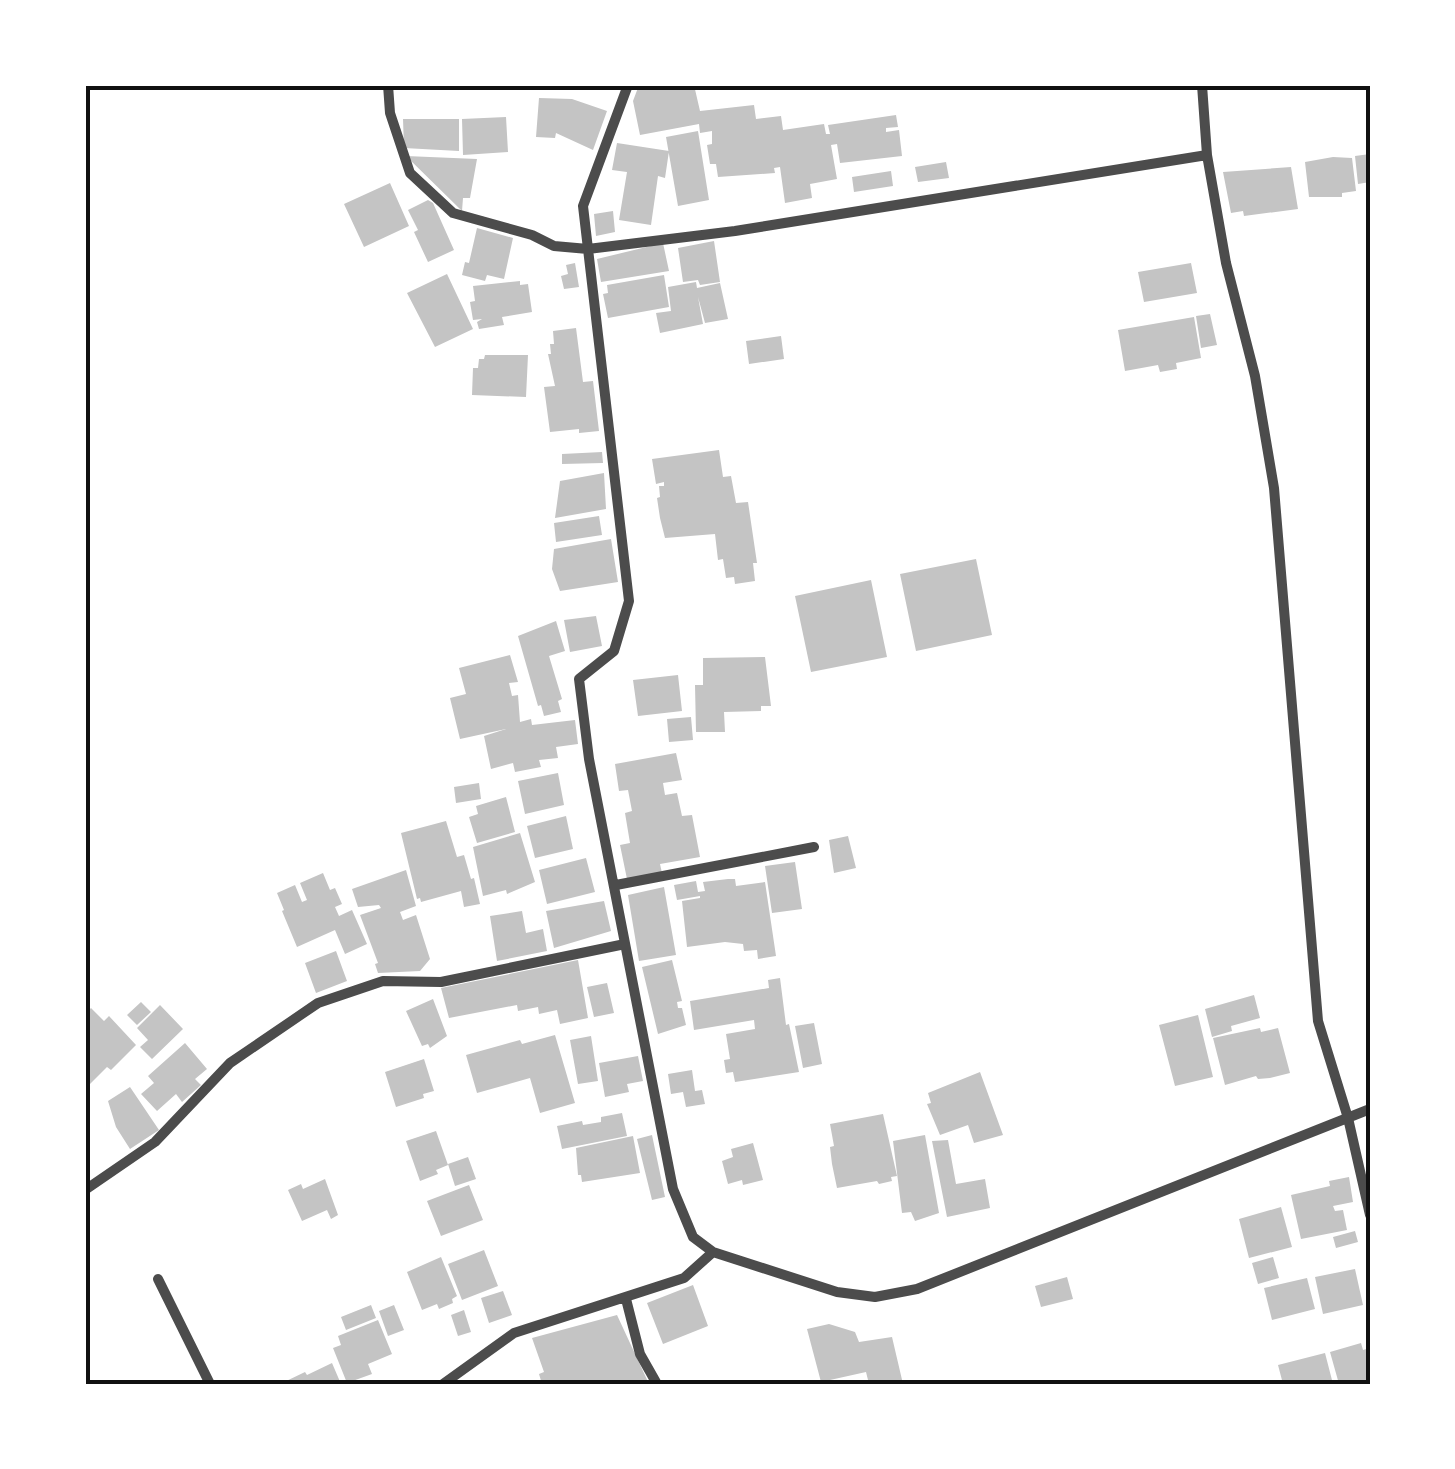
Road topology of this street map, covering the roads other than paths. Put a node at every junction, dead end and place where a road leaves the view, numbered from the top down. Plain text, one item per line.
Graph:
1 (388, 85) edge
2 (628, 85) edge
3 (1202, 85) edge
4 (1207, 155) junction
5 (588, 249) junction
6 (814, 848) dead end
7 (616, 885) junction
8 (625, 944) junction
9 (1370, 1110) edge
10 (1348, 1118) junction
11 (85, 1190) edge
12 (1370, 1214) edge
13 (713, 1252) junction
14 (158, 1279) dead end
15 (626, 1299) junction
16 (210, 1384) edge
17 (443, 1384) edge
18 (657, 1384) edge

1 - 5 street
2 - 5 street
3 - 4 street
4 - 5 street
4 - 10 street
5 - 7 street
6 - 7 street
7 - 8 street
8 - 11 street
8 - 13 street
9 - 10 street
10 - 12 street
10 - 13 street
13 - 15 street
14 - 16 street
15 - 17 street
15 - 18 street

